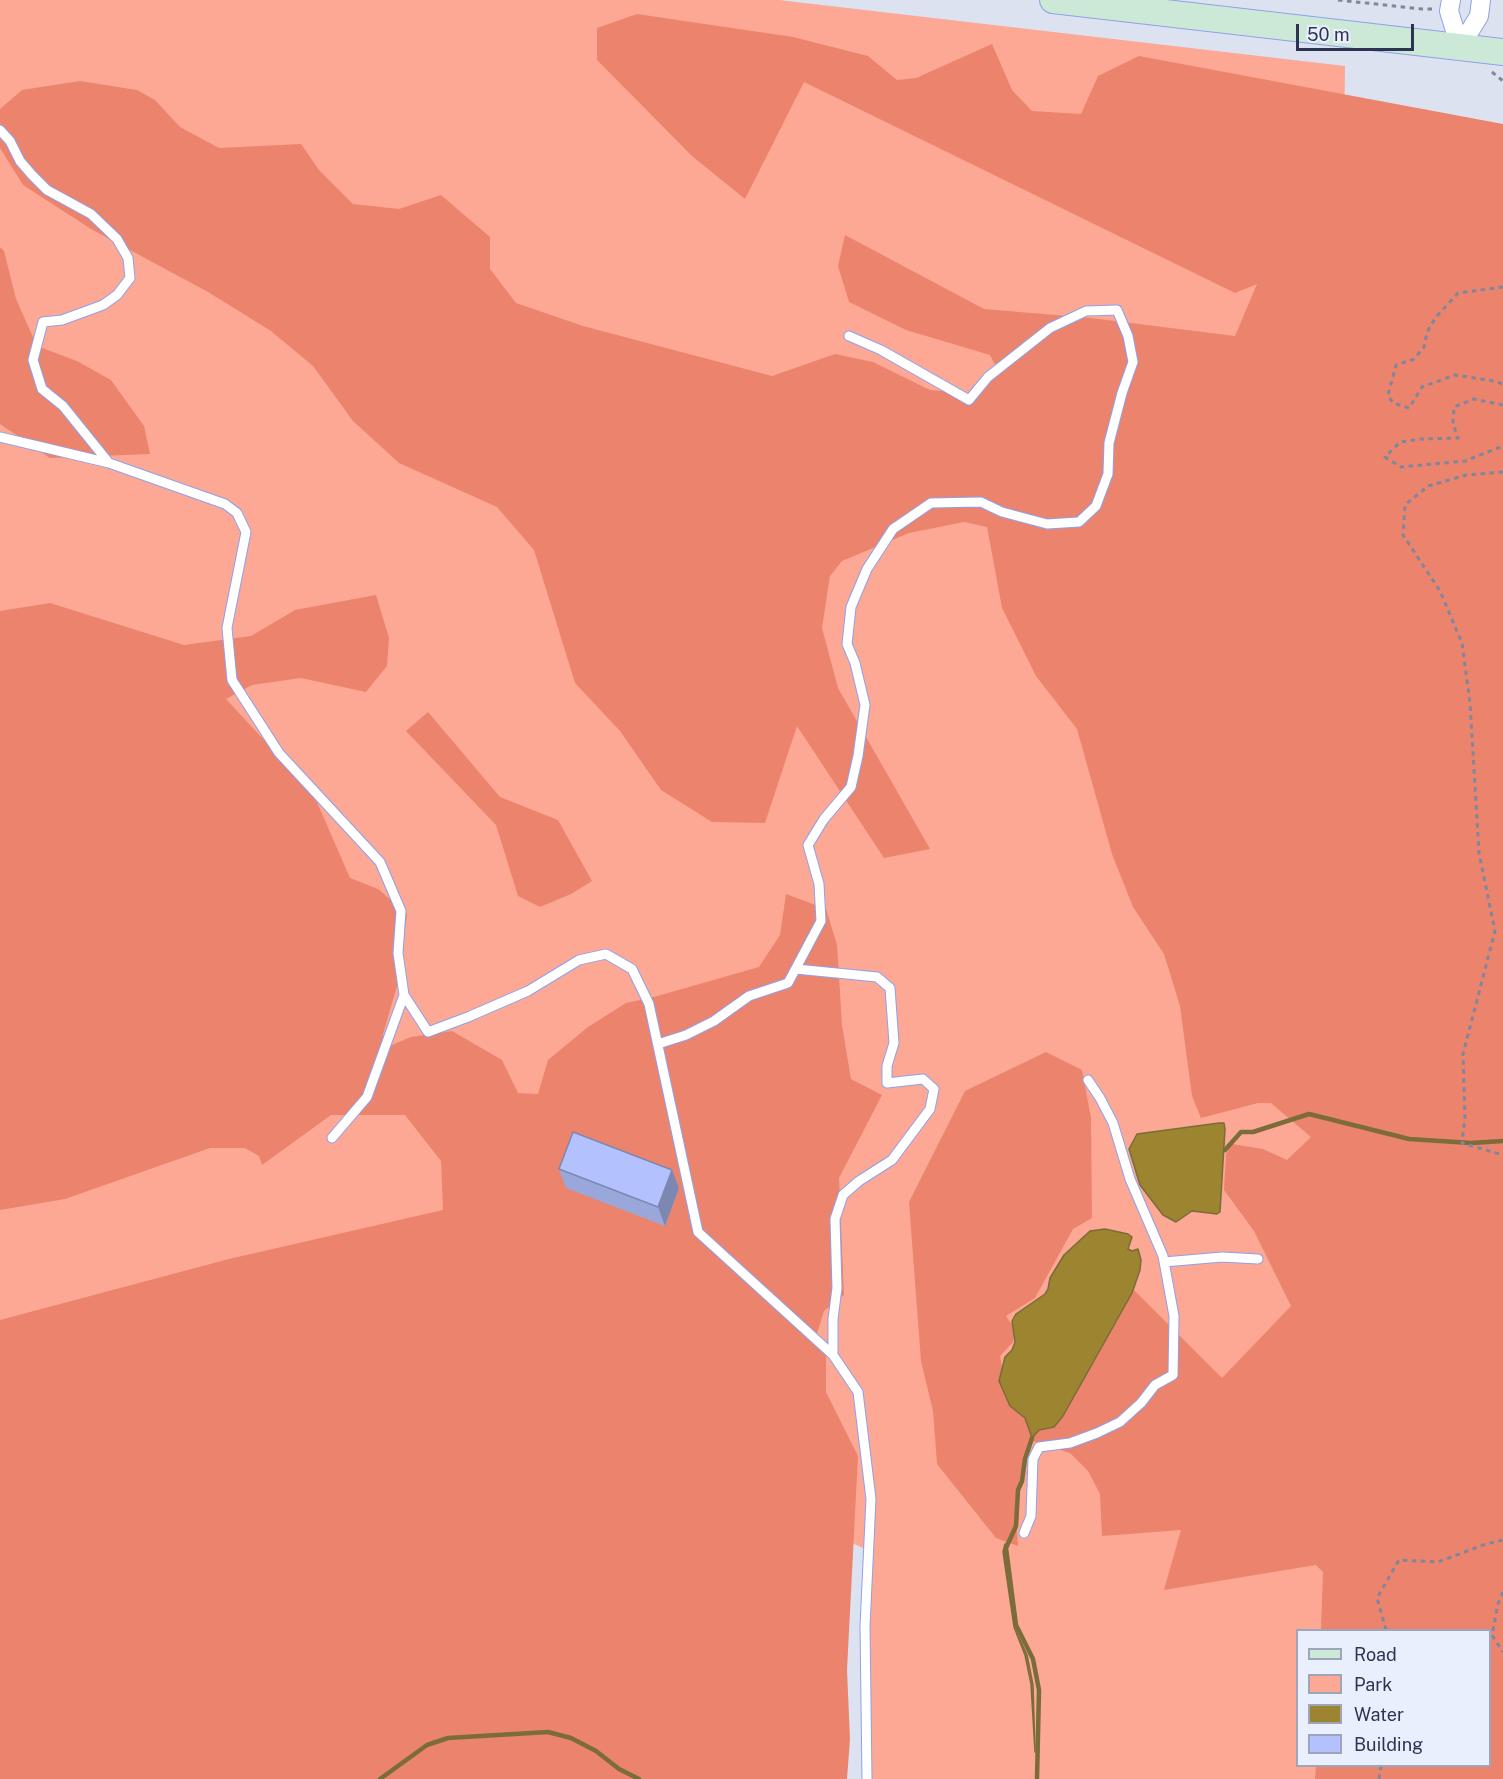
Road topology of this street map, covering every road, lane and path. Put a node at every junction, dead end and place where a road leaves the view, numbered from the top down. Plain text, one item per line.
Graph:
1 (1053, 0) edge
2 (1338, 0) edge
3 (1451, 0) edge
4 (1481, 0) edge
5 (1434, 9) dead end
6 (1460, 47) junction
7 (1503, 52) edge
8 (0, 130) edge
9 (1503, 287) edge
10 (849, 336) dead end
11 (1503, 384) edge
12 (1503, 405) edge
13 (0, 437) edge
14 (1503, 446) edge
15 (109, 463) junction
16 (1503, 472) edge
17 (796, 969) junction
18 (404, 995) junction
19 (658, 1044) junction
20 (1088, 1080) dead end
21 (332, 1138) dead end
22 (1503, 1155) edge
23 (1258, 1259) dead end
24 (1164, 1263) junction
25 (833, 1355) junction
26 (1024, 1533) dead end
27 (1503, 1540) edge
28 (1503, 1592) edge
29 (1386, 1629) edge
30 (1503, 1652) edge
31 (867, 1779) edge

1 - 6 main road
2 - 5 path
3 - 6 street
4 - 6 street
6 - 7 main road
8 - 15 lane
9 - 11 path
10 - 17 lane
12 - 14 path
13 - 15 lane
15 - 18 lane
16 - 22 path
17 - 19 lane
17 - 25 lane
18 - 19 lane
18 - 21 lane
19 - 25 lane
20 - 24 lane
23 - 24 lane
24 - 26 lane
25 - 31 lane
27 - 29 path
28 - 30 path

